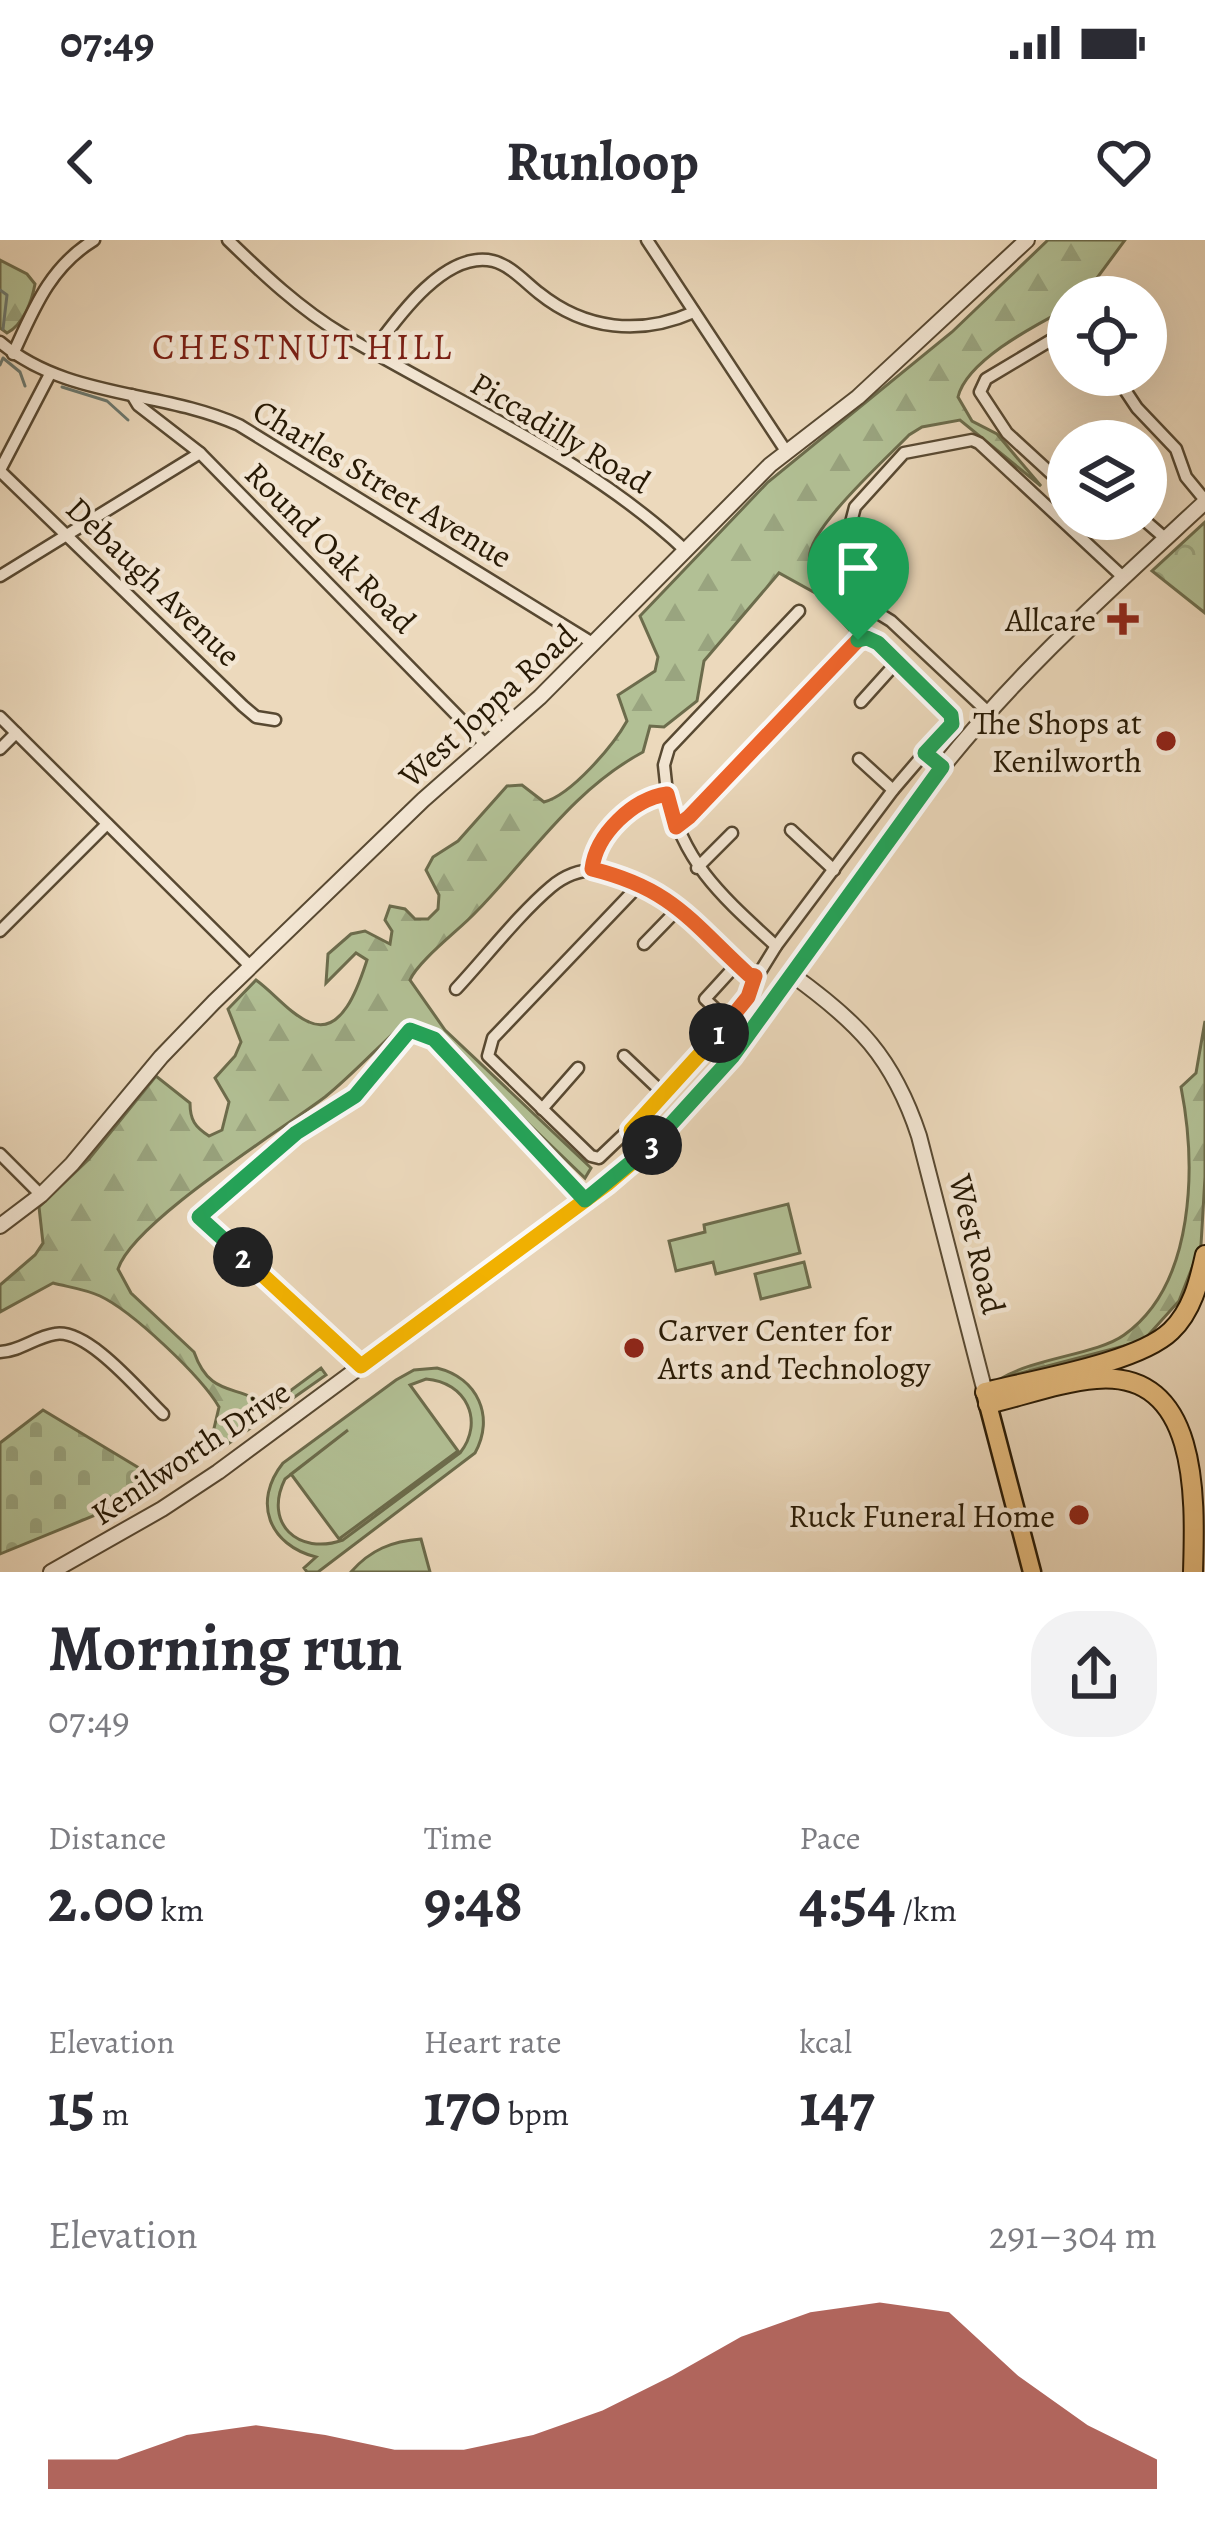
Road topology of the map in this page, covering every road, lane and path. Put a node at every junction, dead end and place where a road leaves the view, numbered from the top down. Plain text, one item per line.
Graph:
1 (94, 240) edge
2 (228, 240) edge
3 (647, 240) edge
4 (1028, 240) edge
5 (694, 312) junction
6 (0, 342) edge
7 (1047, 343) edge
8 (373, 351) junction
9 (13, 354) junction
10 (50, 374) junction
11 (132, 395) junction
12 (1129, 396) edge
13 (786, 451) junction
14 (200, 454) junction
15 (1047, 469) edge
16 (0, 471) edge
17 (1205, 501) edge
18 (67, 535) junction
19 (1167, 537) edge
20 (1164, 540) edge
21 (686, 551) junction
22 (0, 576) edge
23 (1124, 578) junction
24 (799, 611) dead end
25 (594, 644) junction
26 (897, 662) junction
27 (861, 702) dead end
28 (988, 713) junction
29 (0, 717) edge
30 (275, 720) dead end
31 (16, 733) junction
32 (486, 745) junction
33 (0, 749) edge
34 (925, 753) junction
35 (860, 759) dead end
36 (942, 767) junction
37 (893, 790) junction
38 (667, 794) junction
39 (107, 824) junction
40 (676, 827) junction
41 (791, 830) dead end
42 (732, 833) dead end
43 (698, 868) junction
44 (592, 869) junction
45 (834, 870) junction
46 (640, 883) junction
47 (679, 908) junction
48 (0, 932) edge
49 (644, 944) dead end
50 (776, 946) junction
51 (769, 958) junction
52 (737, 964) junction
53 (251, 967) junction
54 (791, 974) junction
55 (755, 976) junction
56 (456, 988) dead end
57 (729, 1022) junction
58 (624, 1056) dead end
59 (578, 1069) dead end
60 (664, 1096) junction
61 (542, 1109) junction
62 (631, 1130) junction
63 (648, 1149) junction
64 (0, 1154) edge
65 (41, 1195) junction
66 (585, 1200) junction
67 (0, 1226) edge
68 (1205, 1255) edge
69 (0, 1352) edge
70 (361, 1366) junction
71 (986, 1398) junction
72 (163, 1414) dead end
73 (1205, 1510) edge
74 (51, 1572) edge
75 (1032, 1572) edge
76 (1196, 1572) edge

1 - 9 street
2 - 8 street, Piccadilly Road
3 - 5 street
4 - 13 street, West Joppa Road
5 - 8 street
5 - 13 street
6 - 9 street, Charles Street Avenue
7 - 15 street
8 - 21 street, Piccadilly Road
9 - 10 street, Charles Street Avenue
10 - 11 street, Charles Street Avenue
10 - 16 street
11 - 14 street, Round Oak Road
11 - 25 street, Charles Street Avenue
12 - 17 street
13 - 21 street, West Joppa Road
14 - 18 street
14 - 32 street, Round Oak Road
16 - 18 street, Debaugh Avenue
17 - 19 street, Kenilworth Drive
18 - 22 street
18 - 30 street, Debaugh Avenue
20 - 23 street, Kenilworth Drive
21 - 25 street, West Joppa Road
23 - 28 street, Kenilworth Drive
23 - 28 street
24 - 38 street
25 - 32 street, West Joppa Road
26 - 27 street
26 - 34 street
26 - 40 street
28 - 36 street, Kenilworth Drive
29 - 31 street
31 - 33 street
31 - 39 street
32 - 53 street, West Joppa Road
34 - 36 street
34 - 37 street
35 - 37 street
36 - 54 street, Kenilworth Drive
37 - 45 street
38 - 40 street
38 - 44 street
39 - 48 street
39 - 53 street
40 - 43 street
41 - 45 street
42 - 43 street
43 - 50 street
44 - 46 street
44 - 56 street
45 - 50 street
46 - 47 street
46 - 61 street
47 - 49 street
47 - 52 street
50 - 51 street
51 - 54 street
51 - 55 street
52 - 55 street
52 - 57 street
53 - 65 street, West Joppa Road
54 - 63 street, Kenilworth Drive
54 - 71 street, West Road
55 - 57 street
57 - 60 street
58 - 60 street
59 - 61 street
60 - 62 street
61 - 62 street
62 - 63 street
63 - 66 street, Kenilworth Drive
64 - 65 street
65 - 67 street, West Joppa Road
66 - 70 street, Kenilworth Drive
66 - 70 street
68 - 71 highway
69 - 72 street
70 - 74 street, Kenilworth Drive
71 - 75 main road, West Road
71 - 76 highway
73 - 76 highway

